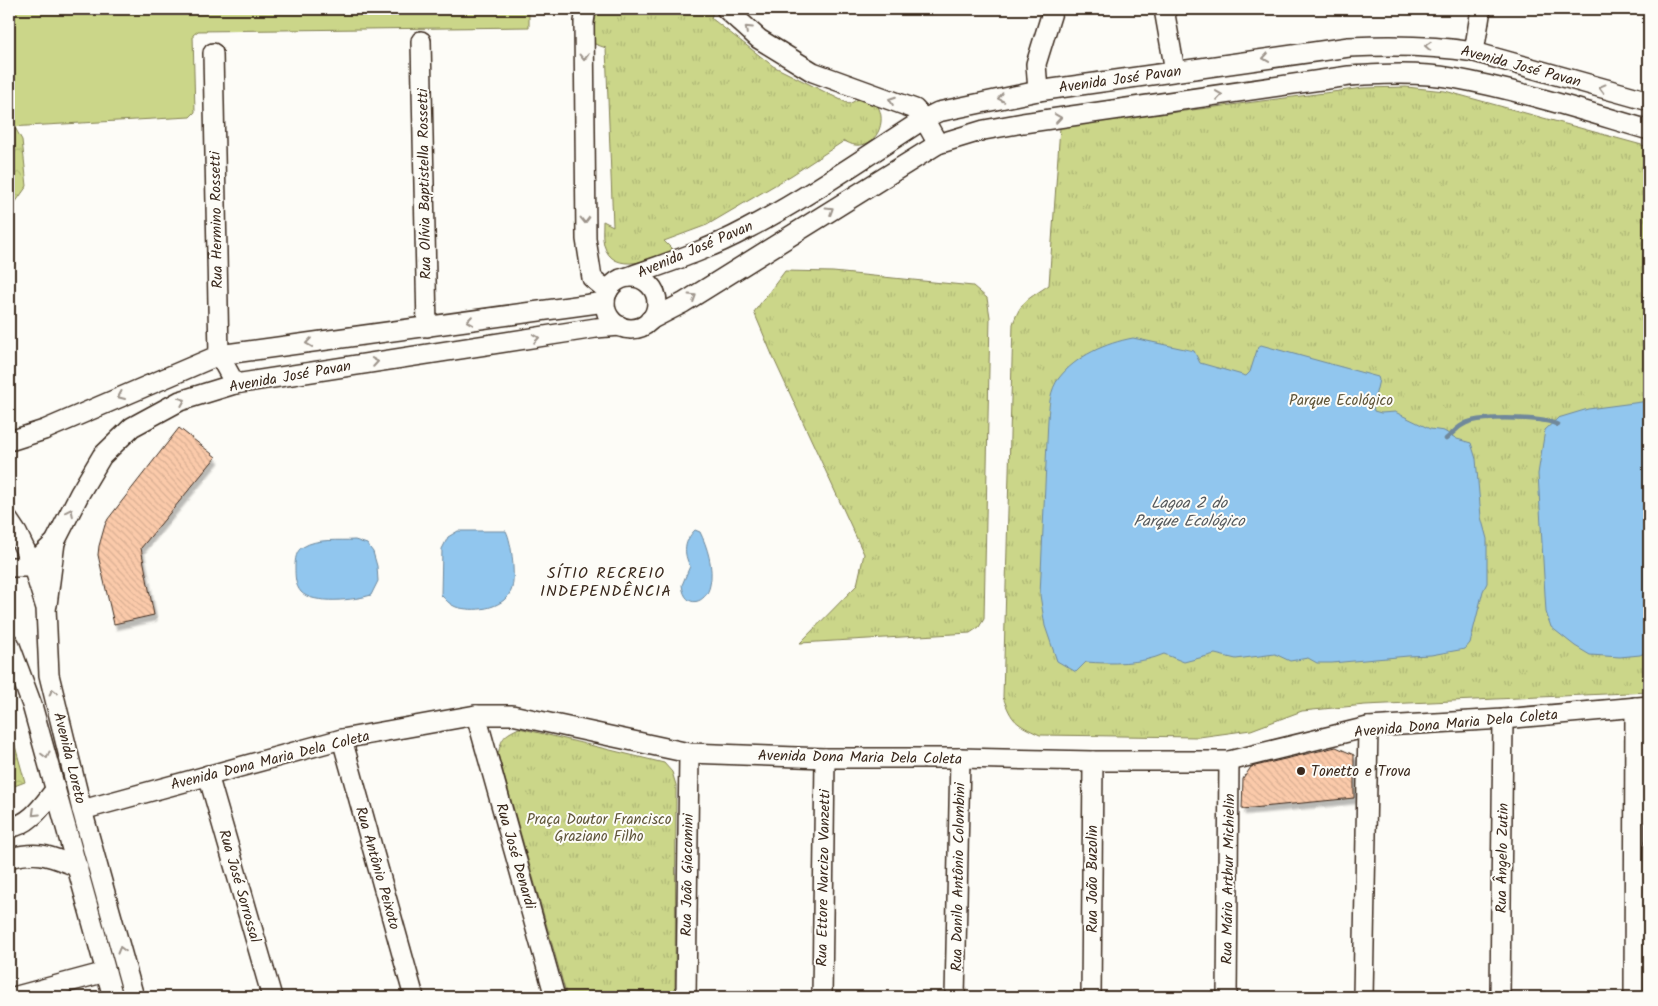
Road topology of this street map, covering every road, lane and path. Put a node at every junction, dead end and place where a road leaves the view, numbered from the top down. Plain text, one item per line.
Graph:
1 (586, 9) edge
2 (726, 9) edge
3 (1053, 9) edge
4 (1164, 9) edge
5 (1481, 9) edge
6 (421, 41) dead end
7 (1474, 52) junction
8 (213, 53) dead end
9 (1175, 71) junction
10 (1038, 91) junction
11 (1649, 101) edge
12 (924, 119) junction
13 (1649, 130) edge
14 (938, 144) junction
15 (628, 277) junction
16 (606, 297) junction
17 (650, 320) junction
18 (620, 326) junction
19 (427, 327) junction
20 (219, 355) junction
21 (235, 384) junction
22 (9, 440) edge
23 (9, 521) edge
24 (55, 542) junction
25 (32, 564) junction
26 (9, 567) edge
27 (46, 608) junction
28 (9, 643) edge
29 (1642, 706) edge
30 (476, 715) junction
31 (1503, 719) junction
32 (1368, 727) junction
33 (342, 739) junction
34 (689, 753) junction
35 (825, 758) junction
36 (960, 758) junction
37 (1093, 761) junction
38 (1229, 761) junction
39 (208, 776) junction
40 (55, 790) junction
41 (82, 810) junction
42 (12, 827) edge
43 (16, 856) edge
44 (78, 867) junction
45 (106, 972) junction
46 (13, 997) edge
47 (113, 997) edge
48 (134, 997) edge
49 (272, 997) edge
50 (414, 997) edge
51 (555, 997) edge
52 (686, 997) edge
53 (822, 997) edge
54 (955, 997) edge
55 (1091, 997) edge
56 (1227, 997) edge
57 (1363, 997) edge
58 (1500, 997) edge
59 (1634, 997) edge

1 -> 16 street
12 -> 2 street
3 - 10 street
4 - 9 street
5 - 7 street
6 - 19 street, Rua Olívia Baptistella Rossetti
7 -> 9 street, Avenida José Pavan
11 -> 7 street, Avenida José Pavan
8 - 20 street, Rua Hermino Rossetti
9 - 10 street, Avenida José Pavan
10 -> 12 street, Avenida José Pavan
12 - 14 street
12 - 15 street, Avenida José Pavan
14 -> 13 street, Avenida José Pavan
17 -> 14 street, Avenida José Pavan
15 - 16 street
15 - 17 street
16 - 18 street
16 -> 19 street, Avenida José Pavan
17 - 18 street
21 -> 18 street, Avenida José Pavan
19 -> 20 street, Avenida José Pavan
20 - 21 street, Rua Hermino Rossetti
20 -> 22 street, Avenida José Pavan
24 -> 21 street, Avenida José Pavan
23 - 25 street, Avenida Loreto
24 - 25 street, Avenida José Pavan
24 - 27 street
25 - 26 street
25 - 27 street, Avenida Loreto
41 -> 27 street, Avenida Loreto
28 -> 40 street, Avenida Loreto
29 - 31 street, Avenida Dona Maria Dela Coleta
29 - 59 street
30 - 33 street, Avenida Dona Maria Dela Coleta
30 - 34 street, Avenida Dona Maria Dela Coleta
30 - 51 street, Rua José Denardi
31 - 32 street, Avenida Dona Maria Dela Coleta
31 - 58 street, Rua Ângelo Zutin
32 - 38 street, Avenida Dona Maria Dela Coleta
32 - 57 street
33 - 39 street, Avenida Dona Maria Dela Coleta
33 - 50 street, Rua Antônio Peixoto
34 - 35 street, Avenida Dona Maria Dela Coleta
34 - 52 street, Rua João Giacomini
35 - 36 street, Avenida Dona Maria Dela Coleta
35 - 53 street, Rua Ettore Narcizo Vanzetti
36 - 37 street, Avenida Dona Maria Dela Coleta
36 - 54 street, Rua Danilo Antônio Colombini
37 - 38 street, Avenida Dona Maria Dela Coleta
37 - 55 street, Rua João Buzolin
38 - 56 street, Rua Mário Arthur Michielin
39 - 41 street, Avenida Dona Maria Dela Coleta
39 - 49 street, Rua José Sorrossal
40 -> 42 street
40 - 44 street, Avenida Loreto
48 -> 41 street, Avenida Loreto
42 - 43 street
43 - 44 street
44 - 45 street, Avenida Loreto
45 - 46 street
45 - 47 street, Avenida Loreto

